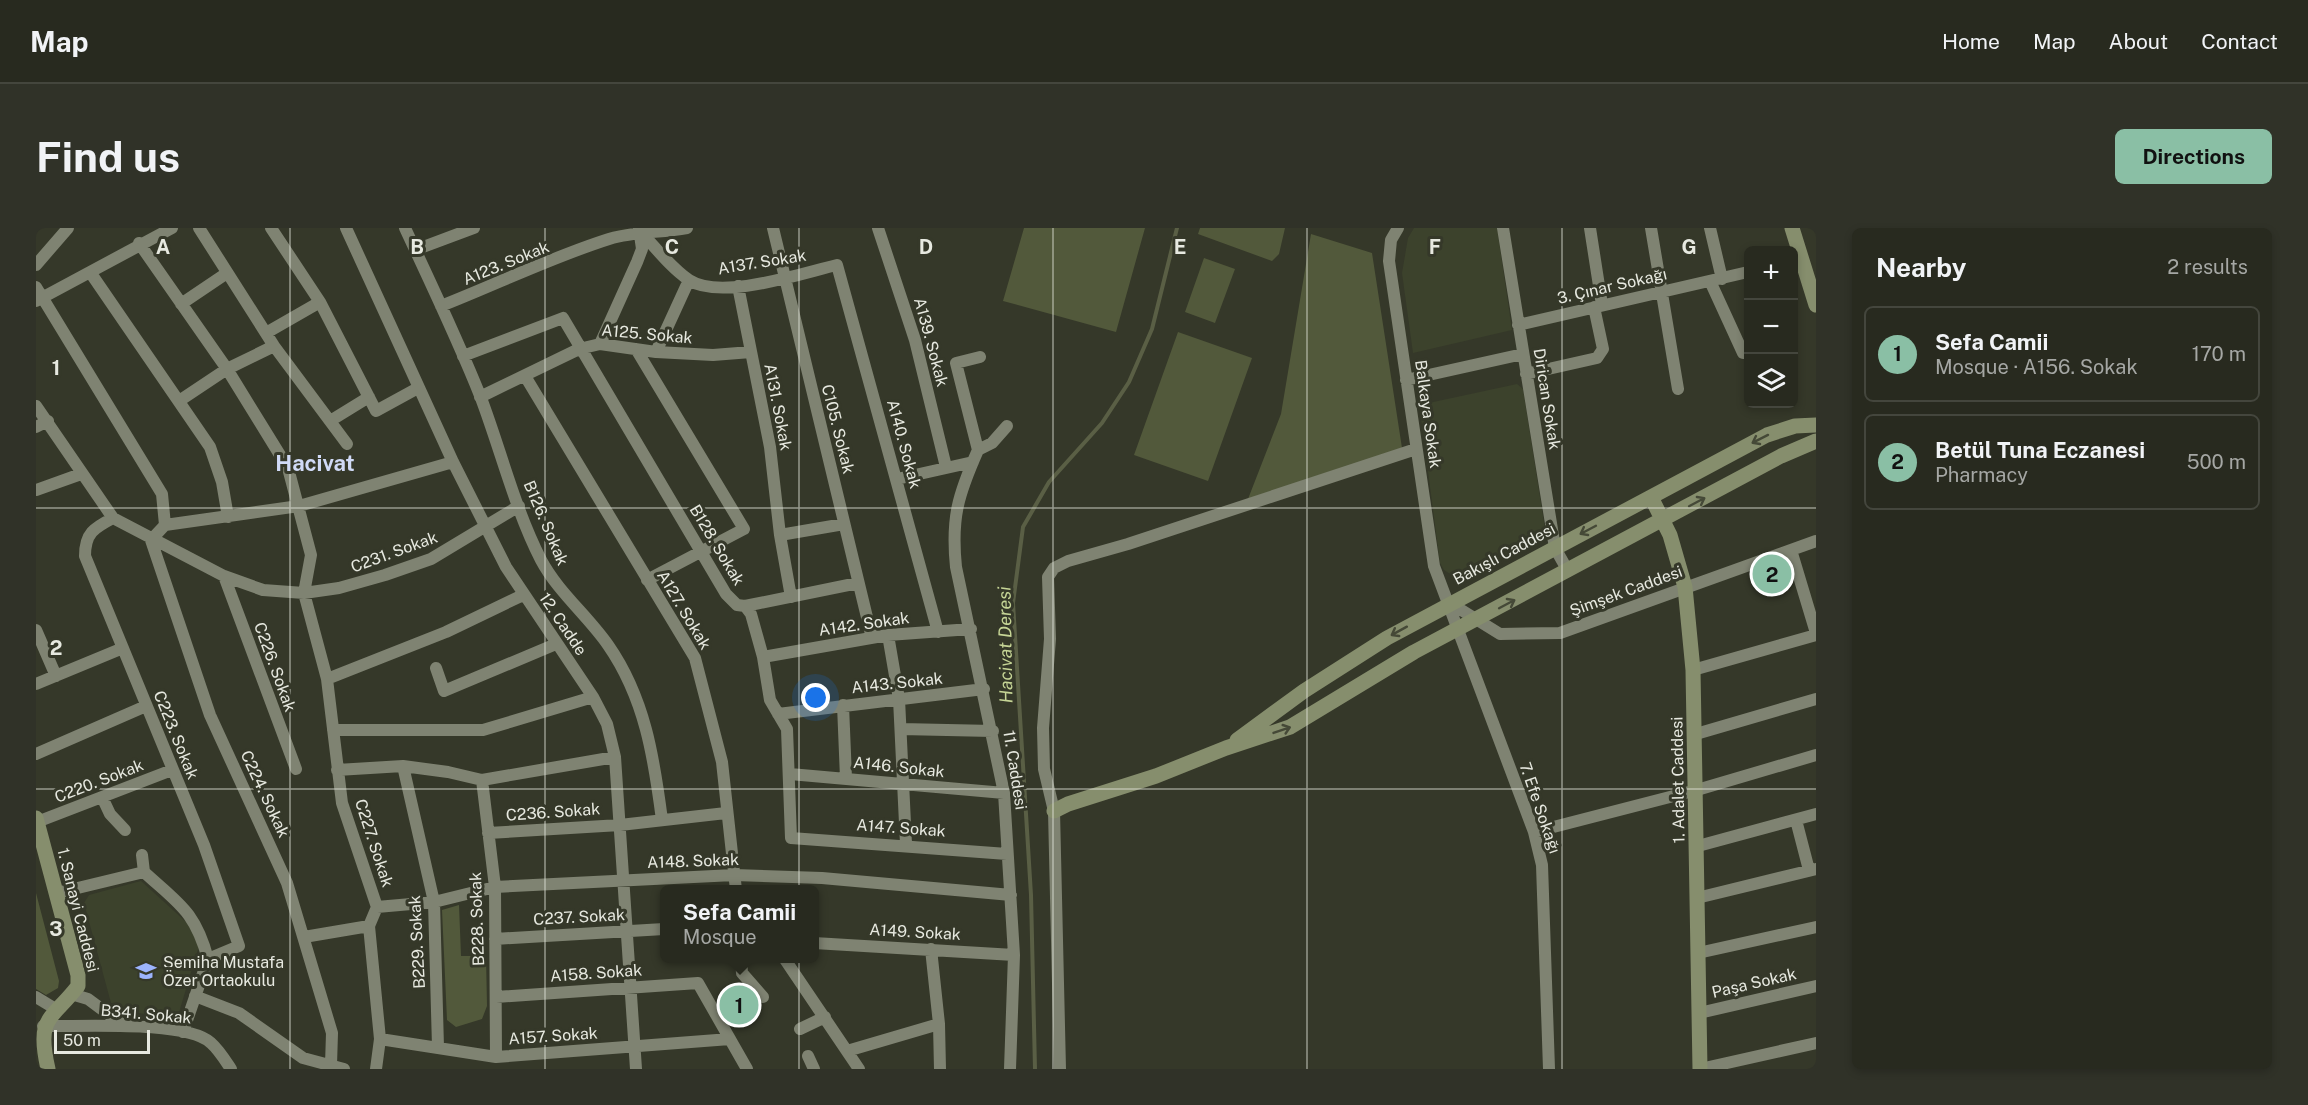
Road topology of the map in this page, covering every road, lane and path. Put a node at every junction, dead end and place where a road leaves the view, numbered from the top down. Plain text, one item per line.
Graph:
1 (68, 228) edge
2 (172, 228) edge
3 (199, 228) edge
4 (271, 228) edge
5 (346, 228) edge
6 (405, 228) edge
7 (474, 228) edge
8 (687, 228) edge
9 (772, 228) edge
10 (878, 228) edge
11 (1398, 228) edge
12 (1503, 228) edge
13 (1590, 228) edge
14 (1651, 228) edge
15 (1710, 228) edge
16 (1792, 228) edge
17 (639, 230) edge
18 (139, 243) junction
19 (1795, 246) edge
20 (415, 250) junction
21 (1798, 263) edge
22 (36, 265) edge
23 (837, 265) joint
24 (90, 272) junction
25 (227, 273) junction
26 (1744, 273) edge
27 (783, 278) junction
28 (690, 280) junction
29 (1716, 280) junction
30 (36, 286) edge
31 (738, 286) junction
32 (1661, 292) junction
33 (39, 300) edge
34 (320, 302) junction
35 (182, 304) junction
36 (1816, 305) edge
37 (441, 306) junction
38 (1598, 306) junction
39 (1518, 325) junction
40 (266, 333) junction
41 (600, 344) junction
42 (274, 346) junction
43 (579, 349) junction
44 (636, 349) junction
45 (656, 352) junction
46 (751, 352) junction
47 (1743, 353) dead end
48 (1523, 354) junction
49 (463, 356) junction
50 (980, 357) dead end
51 (227, 369) junction
52 (1526, 374) junction
53 (525, 376) junction
54 (1406, 380) junction
55 (418, 388) junction
56 (1678, 389) dead end
57 (369, 397) junction
58 (480, 397) junction
59 (179, 401) junction
60 (36, 406) edge
61 (330, 421) junction
62 (42, 424) edge
63 (1816, 425) edge
64 (1007, 426) dead end
65 (1816, 441) edge
66 (346, 444) dead end
67 (1416, 449) junction
68 (976, 456) junction
69 (453, 462) junction
70 (945, 467) junction
71 (81, 474) junction
72 (897, 479) junction
73 (36, 490) edge
74 (1651, 497) junction
75 (299, 506) junction
76 (519, 506) junction
77 (228, 517) junction
78 (113, 518) junction
79 (1662, 520) junction
80 (844, 524) junction
81 (165, 525) junction
82 (487, 527) junction
83 (780, 535) junction
84 (151, 540) junction
85 (1816, 541) edge
86 (1555, 548) junction
87 (1791, 550) junction
88 (701, 551) junction
89 (1568, 572) junction
90 (224, 576) junction
91 (647, 580) junction
92 (858, 583) junction
93 (1685, 587) junction
94 (304, 593) junction
95 (523, 595) junction
96 (791, 597) junction
97 (1450, 603) junction
98 (745, 606) junction
99 (1479, 619) junction
100 (971, 629) junction
101 (36, 630) edge
102 (1456, 631) junction
103 (938, 632) junction
104 (1816, 634) edge
105 (888, 635) junction
106 (872, 638) junction
107 (556, 644) junction
108 (123, 648) junction
109 (763, 657) junction
110 (436, 668) dead end
111 (1693, 670) junction
112 (56, 676) junction
113 (327, 679) junction
114 (36, 684) edge
115 (984, 689) junction
116 (592, 697) junction
117 (900, 699) junction
118 (1816, 699) edge
119 (843, 705) junction
120 (146, 706) junction
121 (778, 714) junction
122 (901, 729) junction
123 (333, 730) junction
124 (993, 731) junction
125 (1696, 734) junction
126 (1226, 748) junction
127 (36, 754) edge
128 (1816, 755) edge
129 (615, 756) junction
130 (403, 766) junction
131 (296, 769) dead end
132 (172, 770) junction
133 (337, 770) junction
134 (790, 774) junction
135 (846, 778) junction
136 (482, 780) junction
137 (905, 786) junction
138 (1697, 790) junction
139 (1004, 793) junction
140 (102, 797) junction
141 (1054, 811) junction
142 (726, 813) junction
143 (1816, 814) edge
144 (37, 820) edge
145 (662, 820) junction
146 (1796, 820) junction
147 (620, 825) junction
148 (125, 830) dead end
149 (1534, 832) junction
150 (488, 833) junction
151 (791, 837) joint
152 (906, 844) junction
153 (1698, 846) junction
154 (40, 849) edge
155 (1007, 854) junction
156 (142, 855) dead end
157 (1813, 869) edge
158 (144, 872) junction
159 (734, 875) junction
160 (624, 879) junction
161 (735, 885) edge
162 (495, 887) junction
163 (57, 893) junction
164 (1011, 895) junction
165 (1697, 898) junction
166 (434, 902) junction
167 (377, 907) junction
168 (369, 926) junction
169 (1816, 927) edge
170 (660, 929) edge
171 (626, 931) junction
172 (304, 937) junction
173 (495, 939) junction
174 (819, 943) edge
175 (931, 949) junction
176 (1698, 953) junction
177 (1014, 955) junction
178 (208, 959) junction
179 (741, 963) edge
180 (787, 963) edge
181 (1816, 986) edge
182 (630, 987) junction
183 (71, 994) junction
184 (195, 996) junction
185 (36, 997) edge
186 (496, 997) junction
187 (763, 997) dead end
188 (54, 1008) junction
189 (1699, 1013) junction
190 (825, 1017) junction
191 (939, 1024) junction
192 (43, 1026) junction
193 (124, 1026) junction
194 (800, 1029) dead end
195 (183, 1032) junction
196 (380, 1039) junction
197 (730, 1039) junction
198 (1816, 1043) edge
199 (38, 1044) edge
200 (634, 1046) junction
201 (438, 1047) junction
202 (847, 1051) junction
203 (808, 1056) dead end
204 (496, 1057) junction
205 (302, 1063) edge
206 (331, 1065) junction
207 (48, 1069) edge
208 (231, 1069) edge
209 (344, 1069) edge
210 (376, 1069) edge
211 (636, 1069) edge
212 (747, 1069) edge
213 (814, 1069) edge
214 (859, 1069) edge
215 (940, 1069) edge
216 (1010, 1069) edge
217 (1060, 1069) edge
218 (1549, 1069) edge
219 (1700, 1069) edge

1 - 22 street
2 - 18 street
3 - 25 street
4 - 34 street
5 - 55 street, 12. Cadde
6 - 20 street, B126. Sokak
7 - 20 street
8 - 17 street, A123. Sokak
9 - 27 street, C105. Sokak
10 - 70 street, A139. Sokak
11 - 54 street, Balkaya Sokak
12 - 39 street, Dirican Sokak
13 - 38 street
14 - 32 street
15 - 29 street
16 - 19 street
17 - 28 street
17 - 37 street, A123. Sokak
17 - 41 street
18 - 24 street
18 - 35 street
20 - 37 street, B126. Sokak
21 - 36 street
23 - 27 street, A137. Sokak
23 - 72 street, A140. Sokak
24 - 33 street
24 - 59 street
25 - 35 street
25 - 40 street
26 - 29 street, 3. Çınar Sokağı
27 - 31 street, A137. Sokak
27 - 80 street, C105. Sokak
28 - 31 street, A137. Sokak
28 - 45 street
29 - 32 street, 3. Çınar Sokağı
29 - 47 street
30 - 33 street
31 - 46 street, A131. Sokak
32 - 38 street, 3. Çınar Sokağı
32 - 56 street
33 - 81 street
34 - 40 street
34 - 57 street
35 - 51 street
37 - 49 street, B126. Sokak
38 - 39 street, 3. Çınar Sokağı
38 - 52 street
39 - 48 street, Dirican Sokak
40 - 42 street
41 - 43 street, A125. Sokak
41 - 44 street, A125. Sokak
42 - 51 street
42 - 61 street
43 - 49 street, B128. Sokak
43 - 53 street, A125. Sokak
43 - 88 street, B128. Sokak
44 - 45 street, A125. Sokak
44 - 88 street
45 - 46 street, A125. Sokak
46 - 83 street, A131. Sokak
48 - 52 street, Dirican Sokak
48 - 54 street
49 - 58 street, B126. Sokak
50 - 68 street
51 - 59 street
51 - 75 street
52 - 86 street, Dirican Sokak
53 - 58 street, A125. Sokak
53 - 91 street, A127. Sokak
54 - 67 street, Balkaya Sokak
55 - 57 street
55 - 69 street, 12. Cadde
57 - 61 street
58 - 76 street, B126. Sokak
59 - 77 street
60 - 62 street
61 - 66 street
62 - 71 street
63 -> 74 street, Bakışlı Caddesi
64 - 68 street
79 -> 65 street, Bakışlı Caddesi
67 - 97 street, Balkaya Sokak
67 - 141 street
68 - 70 street
68 - 100 street, 11. Caddesi
69 - 75 street
69 - 82 street, 12. Cadde
70 - 72 street
71 - 73 street
71 - 78 street
72 - 103 street, A140. Sokak
74 - 79 street, 1. Adalet Caddesi
74 -> 86 street, Bakışlı Caddesi
75 - 77 street
75 - 94 street
76 - 82 street, C231. Sokak
76 - 145 street, B126. Sokak
77 - 81 street
78 - 84 street, C231. Sokak
78 - 108 street, C223. Sokak
79 - 89 street, Bakışlı Caddesi
79 - 93 street, 1. Adalet Caddesi
80 - 83 street
80 - 92 street, C105. Sokak
81 - 84 street
82 - 94 street, C231. Sokak
82 - 95 street, 12. Cadde
83 - 96 street, A131. Sokak
84 - 90 street, C231. Sokak
84 - 172 street, C224. Sokak
85 - 87 street, Şimşek Caddesi
86 - 89 street, Dirican Sokak
86 - 97 street, Bakışlı Caddesi
87 - 93 street, Şimşek Caddesi
87 - 104 street
88 - 91 street
88 - 98 street, B128. Sokak
99 -> 89 street, Bakışlı Caddesi
90 - 94 street, C231. Sokak
90 - 131 street, C226. Sokak
91 - 142 street, A127. Sokak
92 - 96 street
92 - 106 street, C105. Sokak
93 - 99 street, Şimşek Caddesi
93 - 111 street, 1. Adalet Caddesi
94 - 113 street, C227. Sokak
95 - 107 street, 12. Cadde
95 - 113 street
96 - 98 street
97 - 99 street, Şimşek Caddesi
97 - 102 street, 7. Efe Sokağı
97 -> 126 street, Bakışlı Caddesi
98 - 109 street, B128. Sokak
99 - 102 street, Bakışlı Caddesi
100 - 103 street, A142. Sokak
100 - 115 street, 11. Caddesi
101 - 112 street
126 -> 102 street, Bakışlı Caddesi
102 - 149 street, 7. Efe Sokağı
103 - 105 street, A142. Sokak
104 - 111 street
105 - 106 street, A142. Sokak
105 - 117 street
106 - 109 street, A142. Sokak
107 - 110 street
107 - 116 street, 12. Cadde
108 - 112 street
108 - 120 street, C223. Sokak
109 - 121 street, B128. Sokak
111 - 125 street, 1. Adalet Caddesi
112 - 114 street
113 - 123 street, C227. Sokak
115 - 117 street, A143. Sokak
115 - 124 street, 11. Caddesi
116 - 123 street
116 - 129 street, 12. Cadde
117 - 119 street, A143. Sokak
117 - 122 street
118 - 125 street
119 - 121 street, A143. Sokak
119 - 135 street
120 - 127 street
120 - 132 street, C223. Sokak
121 - 134 street, B128. Sokak
122 - 124 street
122 - 137 street
123 - 133 street, C227. Sokak
124 - 139 street, 11. Caddesi
125 - 138 street, 1. Adalet Caddesi
126 - 141 street, Bakışlı Caddesi
128 - 138 street
129 - 136 street
129 - 147 street, 12. Cadde
130 - 133 street
130 - 136 street
130 - 166 street, B229. Sokak
132 - 140 street, C220. Sokak
132 - 178 street, C223. Sokak
133 - 167 street, C227. Sokak
134 - 135 street, A146. Sokak
134 - 151 street, B128. Sokak
135 - 137 street, A146. Sokak
136 - 150 street, B228. Sokak
137 - 139 street, A146. Sokak
137 - 152 street
138 - 149 street
138 - 153 street, 1. Adalet Caddesi
139 - 155 street, 11. Caddesi
140 - 144 street, C220. Sokak
140 - 148 street
141 - 217 street
142 - 145 street, C236. Sokak
142 - 159 street, A127. Sokak
143 - 146 street
144 - 154 street, 1. Sanayi Caddesi
145 - 147 street, C236. Sokak
146 - 153 street
146 - 157 street
147 - 150 street, C236. Sokak
147 - 160 street, 12. Cadde
149 - 218 street, 7. Efe Sokağı
150 - 162 street, B228. Sokak
151 - 152 street, A147. Sokak
152 - 155 street, A147. Sokak
153 - 165 street, 1. Adalet Caddesi
154 - 163 street, 1. Sanayi Caddesi
155 - 164 street, 11. Caddesi
156 - 158 street
157 - 165 street
158 - 163 street
158 - 178 street
159 - 160 street, A148. Sokak
159 - 161 street, A127. Sokak
159 - 164 street, A148. Sokak
160 - 162 street, A148. Sokak
160 - 171 street, 12. Cadde
162 - 166 street, A148. Sokak
162 - 173 street, B228. Sokak
163 - 183 street, 1. Sanayi Caddesi
164 - 177 street, 11. Caddesi
165 - 176 street, 1. Adalet Caddesi
166 - 167 street, A148. Sokak
166 - 201 street, B229. Sokak
167 - 168 street, C227. Sokak
168 - 172 street
168 - 196 street, C227. Sokak
169 - 176 street
170 - 171 street, C237. Sokak
171 - 173 street, C237. Sokak
171 - 182 street, 12. Cadde
172 - 206 street, C224. Sokak
173 - 186 street, B228. Sokak
174 - 175 street, A149. Sokak
175 - 177 street, A149. Sokak
175 - 191 street
176 - 189 street, 1. Adalet Caddesi
177 - 216 street, 11. Caddesi
178 - 184 street
179 - 187 street
180 - 190 street
181 - 189 street, Paşa Sokak
182 - 186 street, A158. Sokak
182 - 197 street, A158. Sokak
182 - 200 street, 12. Cadde
183 - 188 street, 1. Sanayi Caddesi
183 - 193 street
184 - 195 street
184 - 205 street
185 - 188 street
186 - 204 street, B228. Sokak
188 - 192 street, 1. Sanayi Caddesi
189 - 219 street, 1. Adalet Caddesi
190 - 194 street
190 - 202 street
191 - 202 street
191 - 215 street
192 - 193 street, B341. Sokak
192 - 199 street, 1. Sanayi Caddesi
193 - 195 street, B341. Sokak
195 - 208 street, B341. Sokak
196 - 201 street, A157. Sokak
196 - 210 street, C227. Sokak
197 - 200 street, A157. Sokak
197 - 212 street
198 - 219 street
199 - 207 street, 1. Sanayi Caddesi
200 - 204 street, A157. Sokak
200 - 211 street, 12. Cadde
201 - 204 street, A157. Sokak
202 - 214 street
203 - 213 street
205 - 206 street
206 - 209 street

